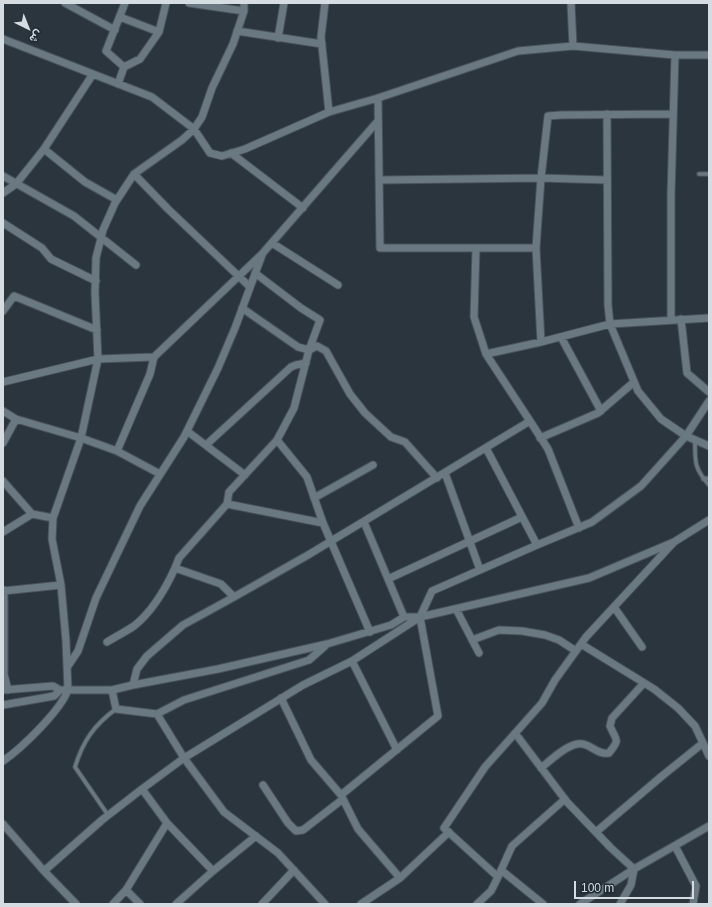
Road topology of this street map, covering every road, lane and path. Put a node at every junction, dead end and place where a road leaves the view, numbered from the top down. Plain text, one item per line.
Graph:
1 (65, 3) edge
2 (126, 3) edge
3 (166, 3) edge
4 (189, 3) edge
5 (244, 3) edge
6 (284, 3) edge
7 (325, 3) edge
8 (571, 3) edge
9 (77, 6) edge
10 (244, 11) junction
11 (120, 17) junction
12 (115, 30) junction
13 (159, 32) junction
14 (237, 32) junction
15 (278, 38) junction
16 (3, 39) edge
17 (322, 44) junction
18 (573, 46) junction
19 (675, 55) junction
20 (709, 55) edge
21 (124, 67) junction
22 (93, 74) junction
23 (118, 84) junction
24 (378, 98) junction
25 (329, 112) junction
26 (607, 114) junction
27 (673, 114) junction
28 (377, 122) junction
29 (194, 129) junction
30 (44, 149) junction
31 (231, 153) junction
32 (134, 174) junction
33 (699, 174) dead end
34 (709, 174) edge
35 (3, 176) edge
36 (541, 178) junction
37 (380, 180) junction
38 (607, 180) junction
39 (16, 184) junction
40 (3, 193) edge
41 (117, 200) junction
42 (303, 208) junction
43 (3, 223) edge
44 (101, 238) junction
45 (272, 243) junction
46 (476, 248) junction
47 (536, 248) junction
48 (262, 254) junction
49 (136, 265) dead end
50 (255, 273) junction
51 (238, 276) junction
52 (96, 281) junction
53 (338, 285) dead end
54 (250, 287) junction
55 (242, 308) junction
56 (3, 311) edge
57 (709, 318) edge
58 (681, 319) junction
59 (671, 320) junction
60 (610, 324) junction
61 (97, 330) junction
62 (560, 337) junction
63 (541, 342) junction
64 (309, 350) junction
65 (486, 354) junction
66 (154, 357) junction
67 (98, 359) junction
68 (306, 363) junction
69 (3, 382) edge
70 (634, 382) junction
71 (709, 392) edge
72 (709, 401) edge
73 (3, 411) edge
74 (601, 411) junction
75 (16, 419) junction
76 (530, 421) junction
77 (187, 431) junction
78 (686, 436) junction
79 (81, 438) junction
80 (540, 438) junction
81 (277, 440) junction
82 (695, 440) junction
83 (3, 443) edge
84 (206, 446) junction
85 (709, 446) edge
86 (486, 448) junction
87 (117, 451) junction
88 (373, 465) dead end
89 (445, 473) junction
90 (160, 474) junction
91 (245, 475) junction
92 (437, 478) junction
93 (703, 478) junction
94 (709, 478) edge
95 (3, 481) edge
96 (709, 485) edge
97 (314, 498) junction
98 (227, 504) junction
99 (32, 514) junction
100 (522, 517) junction
101 (53, 518) junction
102 (709, 520) edge
103 (364, 522) junction
104 (323, 523) junction
105 (579, 528) junction
106 (3, 532) edge
107 (470, 541) junction
108 (332, 542) junction
109 (674, 542) junction
110 (537, 545) junction
111 (176, 568) junction
112 (480, 570) junction
113 (388, 579) junction
114 (61, 585) junction
115 (4, 591) edge
116 (234, 597) junction
117 (614, 607) junction
118 (456, 609) junction
119 (404, 617) junction
120 (420, 617) junction
121 (370, 632) junction
122 (472, 640) junction
123 (107, 642) dead end
124 (327, 644) junction
125 (581, 644) junction
126 (642, 647) dead end
127 (4, 649) edge
128 (576, 651) junction
129 (479, 653) dead end
130 (352, 661) junction
131 (68, 666) junction
132 (644, 683) junction
133 (133, 685) junction
134 (5, 690) edge
135 (60, 690) junction
136 (68, 690) junction
137 (112, 690) junction
138 (281, 698) junction
139 (3, 705) edge
140 (116, 709) junction
141 (157, 714) junction
142 (515, 733) junction
143 (703, 743) junction
144 (397, 750) junction
145 (709, 756) edge
146 (184, 758) junction
147 (3, 761) edge
148 (541, 768) junction
149 (263, 785) dead end
150 (142, 789) junction
151 (342, 797) junction
152 (565, 799) junction
153 (108, 815) junction
154 (167, 823) junction
155 (3, 824) edge
156 (709, 826) edge
157 (449, 832) junction
158 (596, 832) junction
159 (256, 836) junction
160 (675, 846) junction
161 (634, 869) junction
162 (213, 870) junction
163 (294, 870) junction
164 (44, 871) junction
165 (499, 873) junction
166 (400, 878) junction
167 (126, 890) junction
168 (76, 904) edge
169 (113, 904) edge
170 (140, 904) edge
171 (176, 904) edge
172 (262, 904) edge
173 (325, 904) edge
174 (361, 904) edge
175 (477, 904) edge
176 (543, 904) edge
177 (580, 904) edge
178 (620, 904) edge
179 (693, 904) edge

1 - 9 street
2 - 11 street
3 - 13 street
4 - 10 street
5 - 10 street
6 - 15 street
7 - 17 street
8 - 18 street
9 - 12 street
10 - 14 street
11 - 12 street
11 - 13 street
12 - 21 street
13 - 21 street
14 - 15 street
14 - 29 street
15 - 17 street
16 - 22 street
17 - 25 street
18 - 19 street
18 - 24 street
19 - 20 street
19 - 27 street
21 - 23 street
22 - 23 street
22 - 30 street
23 - 29 street
24 - 25 street
24 - 28 street
25 - 31 street
26 - 27 street
26 - 36 street
26 - 38 street
27 - 59 street
28 - 37 street
28 - 42 street
29 - 31 street
29 - 32 street
30 - 39 street
30 - 41 street
31 - 42 street
32 - 41 street
32 - 51 street
33 - 34 lane
35 - 39 street
36 - 37 street
36 - 38 street
36 - 47 street
37 - 46 street
38 - 60 street
39 - 40 street
39 - 44 street
41 - 44 street
42 - 45 street
43 - 52 street
44 - 49 street
44 - 52 street
45 - 48 street
45 - 53 street
46 - 47 street
46 - 65 street
47 - 63 street
48 - 50 street
48 - 51 street
50 - 54 street
50 - 64 street
51 - 54 street
51 - 66 street
52 - 61 street
54 - 55 street
55 - 64 street
55 - 77 street
56 - 61 street
57 - 58 street
58 - 59 street
58 - 71 street
59 - 60 street
60 - 62 street
60 - 70 street
61 - 67 street
62 - 63 street
62 - 74 street
63 - 65 street
64 - 68 street
64 - 92 street
65 - 76 street
66 - 67 street
66 - 87 street
67 - 69 street
67 - 79 street
68 - 81 street
68 - 84 street
70 - 74 street
70 - 78 street
72 - 78 street
73 - 75 street
74 - 80 street
75 - 79 street
75 - 83 street
76 - 80 street
76 - 86 street
77 - 84 street
77 - 90 street
78 - 82 street
78 - 105 street
79 - 87 street
79 - 101 street
80 - 105 street
81 - 91 street
81 - 97 street
82 - 85 street
82 - 93 lane
84 - 91 street
86 - 89 street
86 - 100 street
87 - 90 street
88 - 97 street
89 - 92 street
89 - 107 street
90 - 131 street
91 - 98 street
92 - 103 street
93 - 94 lane
93 - 96 lane
95 - 99 street
97 - 104 street
98 - 104 street
98 - 111 street
99 - 101 street
99 - 106 street
100 - 107 street
100 - 110 street
101 - 114 street
102 - 109 street
103 - 108 street
103 - 113 street
104 - 108 street
105 - 110 street
107 - 112 street
107 - 113 street
108 - 116 street
108 - 121 street
109 - 117 street
109 - 118 street
110 - 112 street
111 - 116 street
111 - 123 street
112 - 120 street
113 - 119 street
114 - 115 street
114 - 131 street
115 - 127 street
116 - 133 street
117 - 125 street
117 - 126 street
118 - 120 street
118 - 122 street
119 - 120 street
119 - 121 street
120 - 130 street
120 - 144 street
121 - 124 street
122 - 128 street
122 - 129 street
124 - 133 street
124 - 141 street
125 - 128 street
125 - 132 street
127 - 134 street
128 - 142 street
130 - 138 street
130 - 144 street
131 - 136 street
132 - 143 street
132 - 148 street
133 - 137 street
134 - 135 street
135 - 136 street
135 - 139 street
136 - 137 street
136 - 147 street
137 - 140 street
138 - 146 street
138 - 151 street
140 - 141 street
140 - 153 lane
141 - 146 street
142 - 148 street
142 - 157 street
143 - 145 street
143 - 158 street
144 - 151 street
146 - 150 street
146 - 159 street
148 - 152 street
149 - 151 street
150 - 153 street
150 - 154 street
151 - 166 street
152 - 158 street
152 - 165 street
153 - 164 street
154 - 162 street
154 - 167 street
155 - 164 street
156 - 160 street
157 - 165 street
157 - 166 street
158 - 161 street
159 - 162 street
159 - 163 street
160 - 161 street
160 - 179 street
161 - 177 street
161 - 178 street
162 - 171 street
163 - 172 street
163 - 173 street
164 - 168 street
165 - 175 street
165 - 176 street
166 - 174 street
167 - 169 street
167 - 170 street

